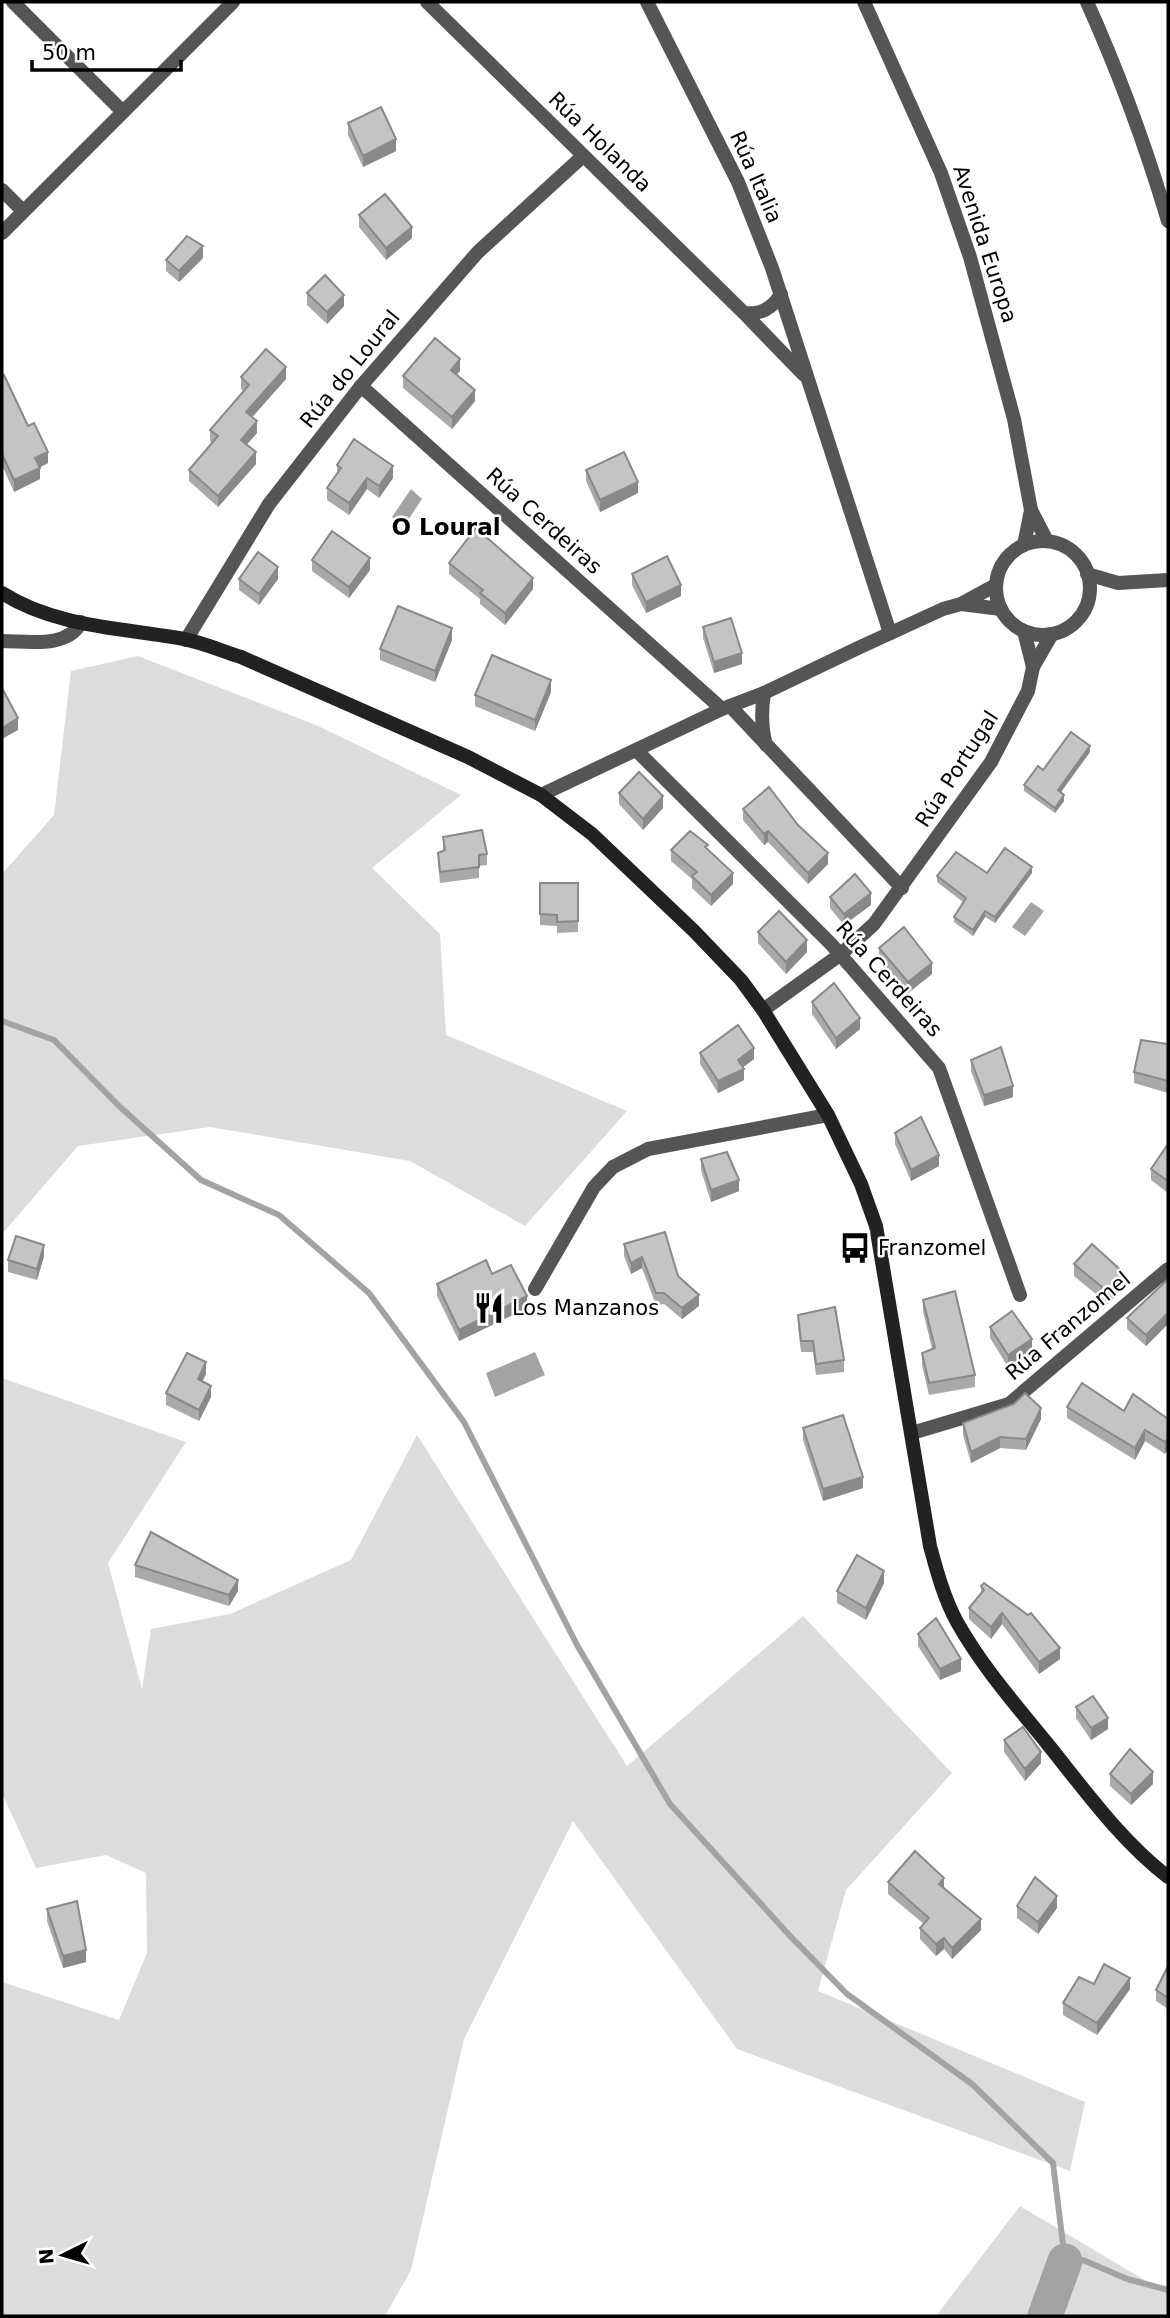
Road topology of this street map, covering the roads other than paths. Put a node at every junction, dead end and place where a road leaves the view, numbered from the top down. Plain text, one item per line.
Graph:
1 (13, 2) edge
2 (427, 2) edge
3 (647, 2) edge
4 (864, 2) edge
5 (1087, 2) edge
6 (225, 4) edge
7 (123, 112) junction
8 (583, 156) junction
9 (2, 190) edge
10 (23, 211) junction
11 (1168, 221) edge
12 (2, 233) edge
13 (781, 294) junction
14 (744, 313) junction
15 (806, 377) junction
16 (361, 386) junction
17 (1031, 510) junction
18 (1047, 541) junction
19 (1024, 545) junction
20 (1087, 574) junction
21 (1168, 580) edge
22 (1118, 583) junction
23 (996, 585) junction
24 (2, 593) edge
25 (1089, 596) junction
26 (961, 604) junction
27 (1001, 609) junction
28 (81, 622) junction
29 (1024, 631) junction
30 (890, 634) junction
31 (1052, 634) junction
32 (186, 640) junction
33 (2, 641) edge
34 (1033, 667) junction
35 (764, 693) junction
36 (726, 707) junction
37 (767, 746) junction
38 (636, 750) junction
39 (541, 795) junction
40 (902, 888) junction
41 (841, 954) junction
42 (763, 1010) junction
43 (828, 1115) junction
44 (1168, 1269) edge
45 (535, 1289) dead end
46 (1020, 1295) dead end
47 (912, 1433) junction
48 (1168, 1877) edge

1 - 7 street
2 - 8 street, Rúa Holanda
3 - 13 street, Rúa Italia
4 - 17 street, Avenida Europa
5 - 11 street
6 - 7 street
7 - 10 street
8 - 14 street, Rúa Holanda
8 - 16 street, Rúa do Loural
9 - 10 street
10 - 12 street
13 - 14 street
13 - 15 street, Rúa Italia
14 - 15 street, Rúa Holanda
15 - 30 street, Rúa Holanda
16 - 32 street, Rúa do Loural
16 - 36 street, Rúa Cerdeiras
17 - 18 street, Avenida Europa
17 - 19 street, Avenida Europa
18 - 19 street
18 - 20 street
19 - 23 street
20 - 22 street
20 - 25 street
21 - 22 street
22 - 25 street
23 - 26 street
23 - 27 street
24 - 28 street
25 - 31 street
26 - 27 street
26 - 30 street
27 - 29 street
28 - 32 street
28 - 33 street
29 - 31 street
29 - 34 street
30 - 35 street
31 - 34 street, Rúa Portugal
32 - 39 street
34 - 40 street, Rúa Portugal
35 - 36 street
35 - 37 street
36 - 37 street
36 - 38 street
37 - 40 street
38 - 39 street
38 - 41 street, Rúa Cerdeiras
39 - 42 street
40 - 41 street, Rúa Portugal
41 - 42 street, Rúa Portugal
41 - 46 street, Rúa Cerdeiras
42 - 43 street
43 - 45 street
43 - 47 street
44 - 47 street, Rúa Franzomel
47 - 48 street

